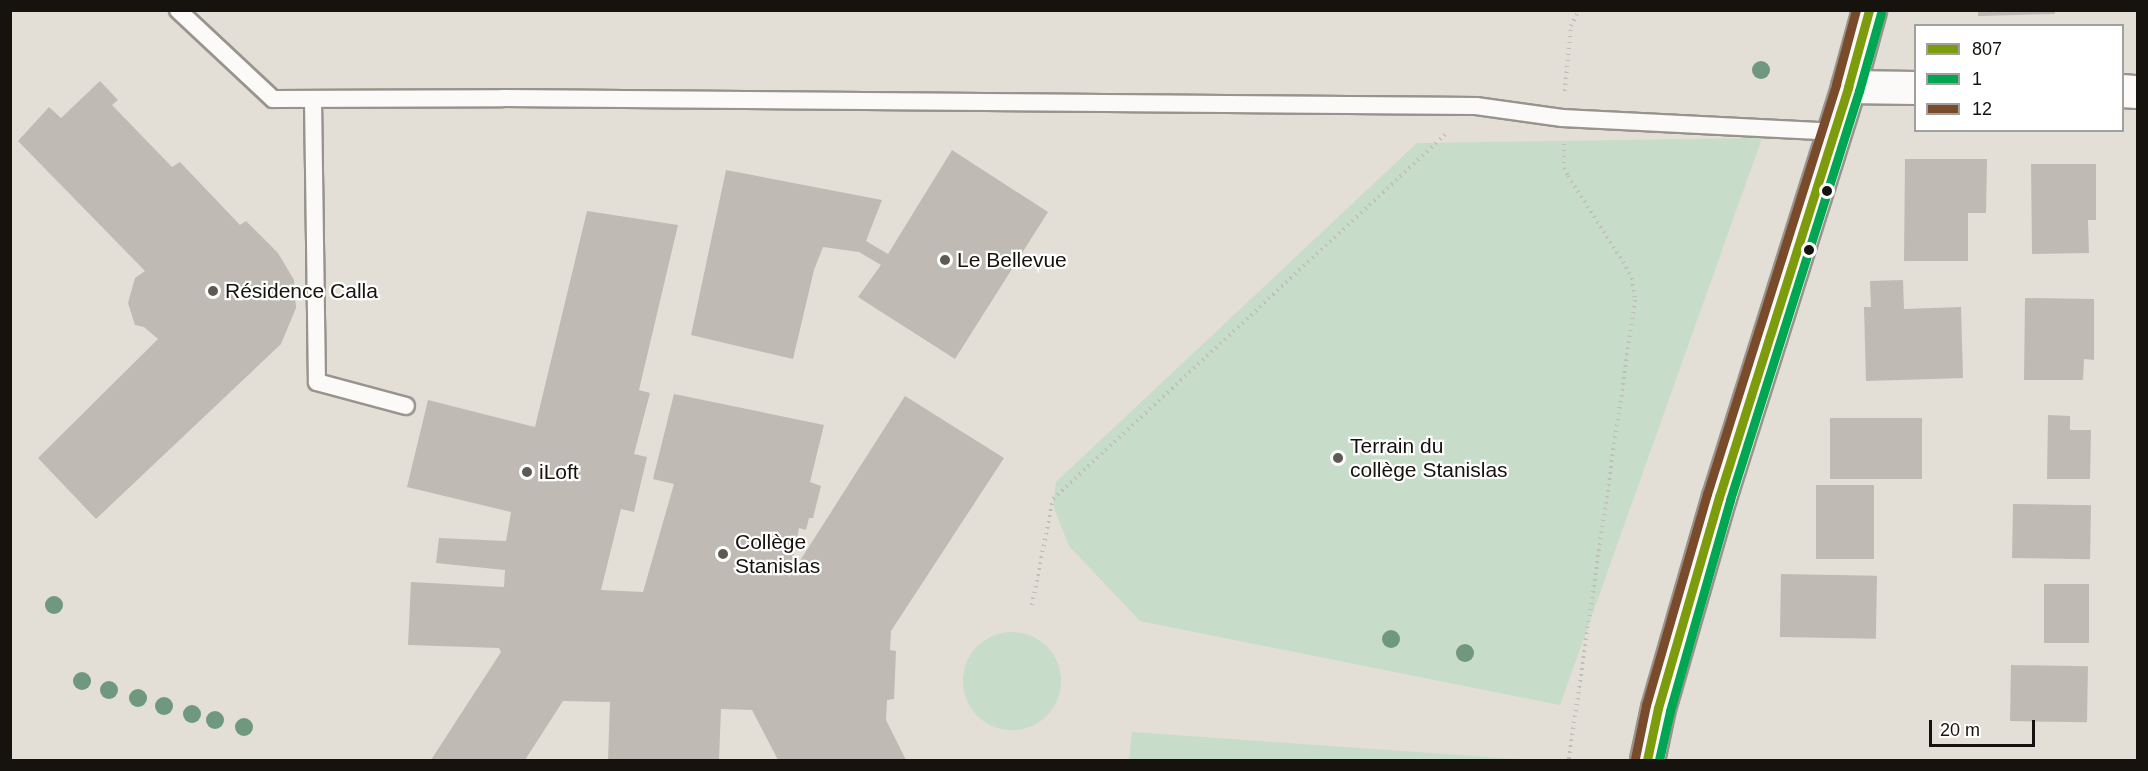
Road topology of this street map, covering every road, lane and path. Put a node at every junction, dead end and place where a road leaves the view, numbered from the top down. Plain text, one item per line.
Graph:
1 (178, 10) edge
2 (1579, 10) edge
3 (1869, 10) edge
4 (1848, 87) junction
5 (1914, 88) edge
6 (313, 99) junction
7 (1476, 106) junction
8 (1563, 118) junction
9 (1834, 132) junction
10 (406, 406) dead end
11 (1032, 605) dead end
12 (1569, 760) edge
13 (1647, 760) edge

1 - 6 lane
2 - 8 path
3 - 4 main road
4 - 5 street
4 - 9 main road
6 - 7 lane
6 - 10 lane
7 - 8 lane
7 - 11 path
8 - 9 lane
8 - 12 path
9 - 13 main road

